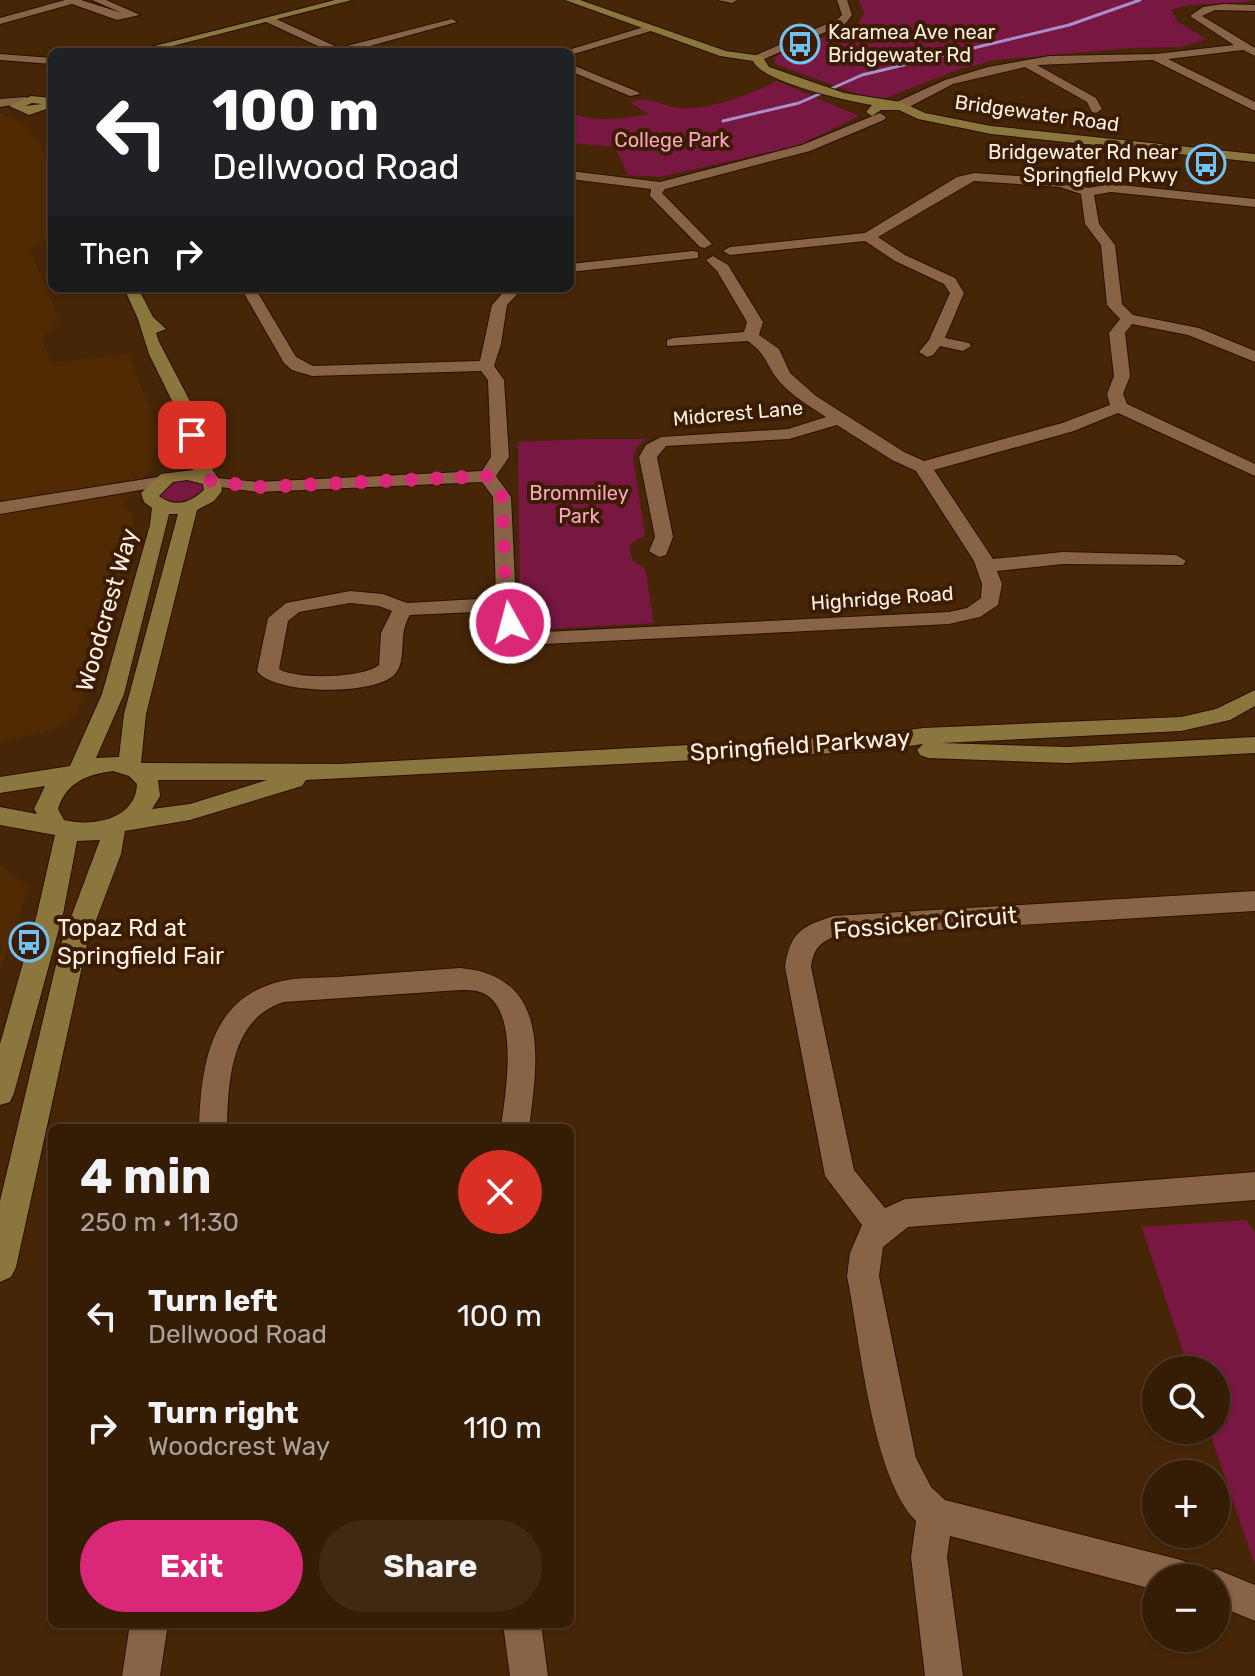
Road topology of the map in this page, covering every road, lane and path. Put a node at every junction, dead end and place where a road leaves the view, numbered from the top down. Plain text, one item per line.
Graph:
1 (75, 0) edge
2 (97, 0) edge
3 (347, 0) edge
4 (570, 0) edge
5 (723, 0) edge
6 (732, 0) edge
7 (842, 0) edge
8 (1255, 8) edge
9 (270, 20) junction
10 (0, 21) edge
11 (452, 22) dead end
12 (647, 29) junction
13 (1243, 47) junction
14 (151, 48) edge
15 (331, 48) edge
16 (355, 48) edge
17 (574, 50) edge
18 (1255, 53) edge
19 (0, 57) edge
20 (1155, 57) junction
21 (758, 58) junction
22 (48, 61) edge
23 (1029, 65) junction
24 (574, 69) edge
25 (634, 94) dead end
26 (841, 96) junction
27 (48, 100) edge
28 (0, 104) edge
29 (24, 105) junction
30 (1255, 107) edge
31 (901, 108) junction
32 (1096, 109) dead end
33 (876, 114) junction
34 (48, 121) edge
35 (1255, 158) edge
36 (1255, 165) edge
37 (574, 175) edge
38 (660, 186) junction
39 (1087, 192) junction
40 (1255, 203) edge
41 (868, 237) junction
42 (716, 252) junction
43 (574, 268) edge
44 (133, 292) edge
45 (250, 292) edge
46 (510, 292) edge
47 (1128, 319) junction
48 (751, 336) junction
49 (673, 343) dead end
50 (963, 346) dead end
51 (1255, 357) edge
52 (486, 366) junction
53 (1119, 407) junction
54 (838, 419) junction
55 (192, 435) junction
56 (923, 467) junction
57 (1255, 471) edge
58 (487, 476) junction
59 (209, 479) junction
60 (162, 480) junction
61 (258, 487) junction
62 (89, 496) junction
63 (157, 504) junction
64 (196, 504) junction
65 (0, 508) edge
66 (659, 551) dead end
67 (1176, 561) dead end
68 (985, 566) junction
69 (506, 604) junction
70 (404, 609) junction
71 (1255, 697) edge
72 (874, 743) junction
73 (1255, 745) edge
74 (135, 769) junction
75 (75, 772) junction
76 (339, 772) junction
77 (0, 785) edge
78 (0, 816) edge
79 (122, 825) junction
80 (61, 829) junction
81 (1255, 901) edge
82 (0, 1093) edge
83 (213, 1124) edge
84 (516, 1124) edge
85 (1255, 1186) edge
86 (5, 1204) edge
87 (881, 1225) junction
88 (0, 1267) edge
89 (935, 1515) junction
90 (1142, 1568) edge
91 (1230, 1593) edge
92 (1255, 1603) edge
93 (148, 1628) edge
94 (523, 1628) edge
95 (141, 1676) edge
96 (529, 1676) edge
97 (944, 1676) edge

1 - 2 street
1 - 10 street
3 - 9 street
4 - 12 street, Bridgewater Road
5 - 6 street
7 - 21 street
8 - 13 street
9 - 14 street
9 - 15 street
11 - 16 street
12 - 17 street
12 - 21 street, Bridgewater Road
13 - 18 street
13 - 20 street
19 - 22 street
20 - 23 street
20 - 30 street
21 - 26 street, Bridgewater Road
23 - 31 street
23 - 32 street
24 - 25 street
26 - 31 street, Bridgewater Road
26 - 33 street, Bridgewater Road
27 - 29 street
28 - 29 street
29 - 34 street
31 - 33 street
31 - 35 street, Bridgewater Road
31 - 36 street, Bridgewater Road
33 - 38 street
37 - 38 street
38 - 42 street
39 - 40 street
39 - 41 street
39 - 47 street
41 - 42 street
41 - 50 street
42 - 43 street
42 - 48 street
44 - 55 street
45 - 52 street
46 - 52 street
47 - 51 street
47 - 53 street
48 - 49 street
48 - 54 street, Highridge Road
52 - 58 street
53 - 56 street
53 - 57 street
54 - 56 street, Highridge Road
54 - 66 street, Midcrest Lane
55 - 59 street
55 - 60 street
56 - 68 street, Highridge Road
58 - 61 street
58 - 69 street
59 - 60 street
59 - 61 street
59 - 64 street
60 - 62 street
60 - 63 street, Woodcrest Way
61 - 64 street
62 - 63 street
62 - 65 street
63 - 64 street
63 - 75 street, Woodcrest Way
64 - 74 street
67 - 68 street
68 - 69 street, Highridge Road
69 - 70 street
70 - 70 street
71 - 72 street, Springfield Parkway
72 - 73 street
72 - 76 street, Springfield Parkway
74 - 75 street
74 - 76 street, Springfield Parkway
74 - 79 street
75 - 77 street
75 - 80 street
76 - 79 street, Springfield Parkway
78 - 80 street
79 - 80 street
79 - 86 street
80 - 82 street
81 - 87 street, Fossicker Circuit
83 - 84 street
85 - 87 street
86 - 88 street
87 - 89 street
89 - 90 street
89 - 97 street
91 - 92 street
93 - 95 street
94 - 96 street

